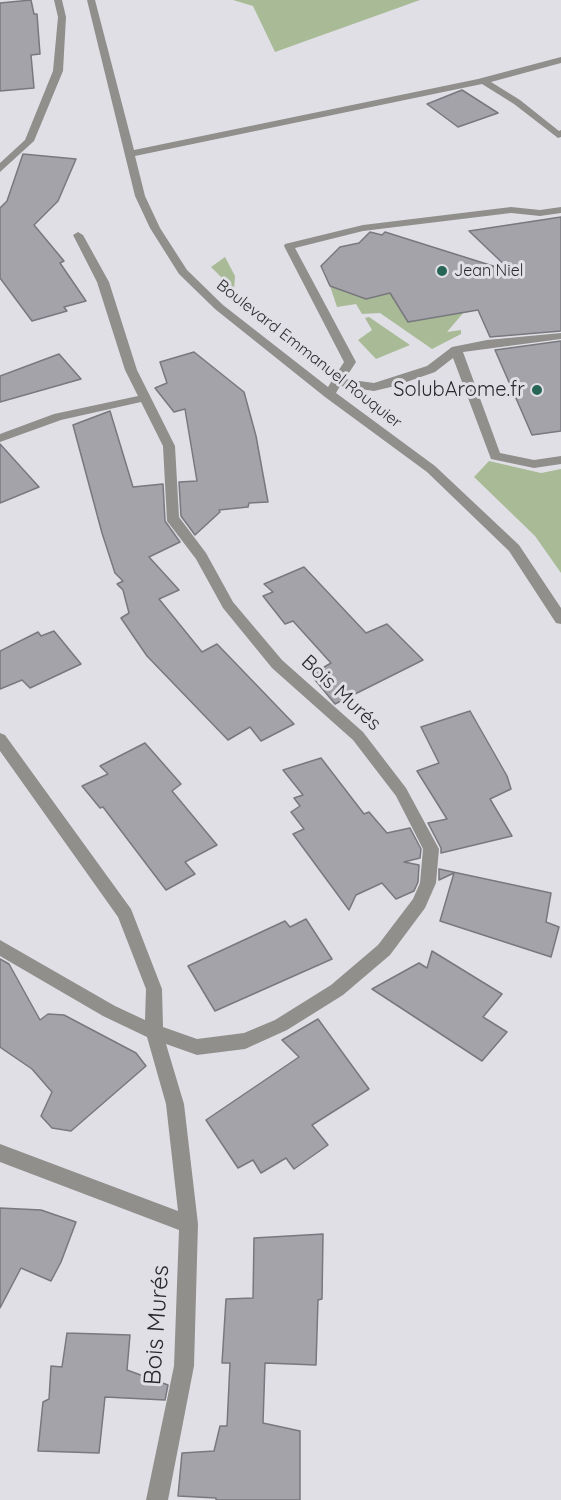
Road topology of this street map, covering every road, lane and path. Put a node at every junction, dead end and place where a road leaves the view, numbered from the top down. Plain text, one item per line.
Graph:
1 (58, 0) edge
2 (91, 0) edge
3 (561, 60) edge
4 (483, 81) junction
5 (561, 133) edge
6 (130, 154) junction
7 (0, 169) edge
8 (561, 210) edge
9 (78, 235) dead end
10 (561, 336) edge
11 (456, 350) junction
12 (337, 382) junction
13 (329, 394) junction
14 (144, 398) junction
15 (0, 438) edge
16 (561, 460) edge
17 (561, 619) edge
18 (0, 739) edge
19 (0, 947) edge
20 (154, 1032) junction
21 (0, 1153) edge
22 (189, 1224) junction
23 (158, 1500) edge

1 - 7 street
2 - 6 street, Boulevard Emmanuel Rouquier
3 - 4 street
4 - 5 street
4 - 6 street
6 - 13 street, Boulevard Emmanuel Rouquier
8 - 12 street
9 - 14 street, Bois Murés
10 - 11 street
11 - 12 street
11 - 16 street
12 - 13 street
13 - 17 street, Boulevard Emmanuel Rouquier
14 - 15 street
14 - 20 street, Bois Murés
18 - 20 street, Bois Murés
19 - 20 street, Bois Murés
20 - 22 street, Bois Murés
21 - 22 street
22 - 23 street, Bois Murés

